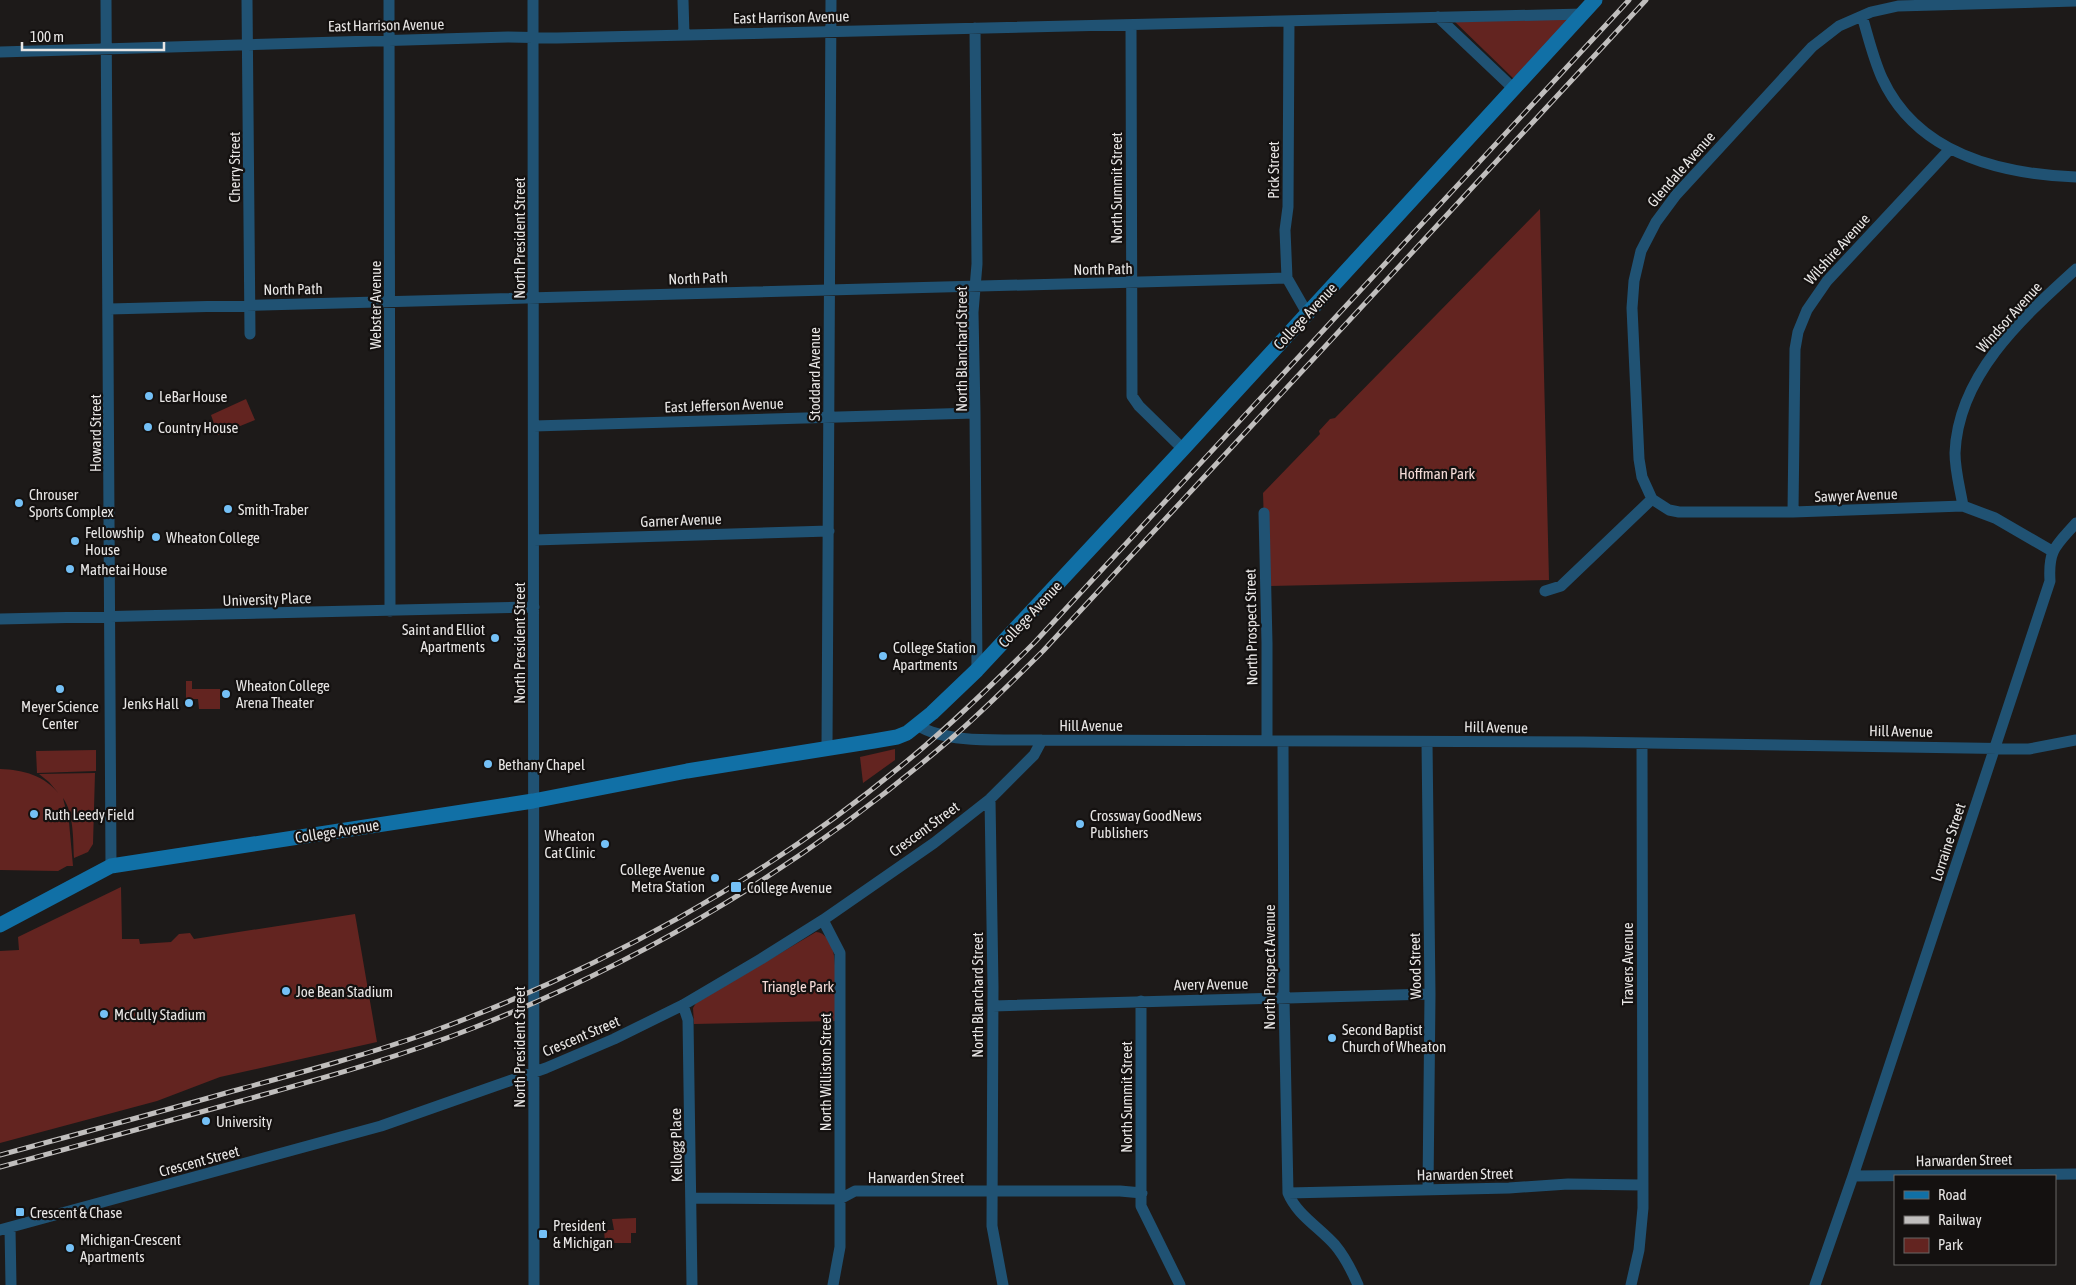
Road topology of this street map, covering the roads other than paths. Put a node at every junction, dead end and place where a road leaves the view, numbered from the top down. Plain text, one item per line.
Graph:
1 (106, 0) edge
2 (247, 0) edge
3 (389, 0) edge
4 (533, 0) edge
5 (683, 0) edge
6 (832, 0) edge
7 (1596, 0) edge
8 (2076, 0) edge
9 (1982, 1) edge
10 (1583, 14) junction
11 (1862, 16) junction
12 (1438, 17) junction
13 (1289, 21) junction
14 (1131, 24) junction
15 (975, 28) junction
16 (832, 32) junction
17 (684, 35) junction
18 (533, 38) junction
19 (389, 40) junction
20 (247, 46) junction
21 (106, 49) junction
22 (0, 52) edge
23 (1515, 90) junction
24 (1950, 149) junction
25 (2076, 176) edge
26 (2076, 269) edge
27 (1287, 278) junction
28 (1131, 283) junction
29 (975, 287) junction
30 (830, 290) junction
31 (534, 298) junction
32 (390, 302) junction
33 (250, 305) junction
34 (109, 309) junction
35 (1307, 313) junction
36 (250, 334) dead end
37 (976, 413) junction
38 (829, 417) junction
39 (534, 426) junction
40 (1183, 449) junction
41 (1652, 499) junction
42 (1964, 506) junction
43 (1264, 512) dead end
44 (1793, 512) junction
45 (2076, 524) edge
46 (829, 531) junction
47 (534, 540) junction
48 (2052, 551) junction
49 (1545, 591) dead end
50 (534, 607) junction
51 (390, 611) junction
52 (110, 617) junction
53 (0, 620) edge
54 (977, 670) junction
55 (918, 725) junction
56 (1042, 740) junction
57 (1267, 740) junction
58 (2076, 740) edge
59 (1284, 741) junction
60 (1427, 742) junction
61 (1642, 744) junction
62 (827, 747) junction
63 (1995, 748) junction
64 (990, 799) junction
65 (533, 801) junction
66 (111, 866) junction
67 (823, 920) junction
68 (0, 924) edge
69 (1430, 994) junction
70 (1284, 998) junction
71 (1141, 1001) junction
72 (683, 1005) junction
73 (993, 1006) junction
74 (534, 1072) junction
75 (2076, 1174) edge
76 (1964, 1175) edge
77 (1853, 1176) junction
78 (1894, 1176) edge
79 (1642, 1185) junction
80 (1428, 1190) junction
81 (992, 1192) junction
82 (1142, 1193) junction
83 (1288, 1193) junction
84 (692, 1198) junction
85 (840, 1199) junction
86 (5, 1229) edge
87 (11, 1285) edge
88 (534, 1285) edge
89 (692, 1285) edge
90 (833, 1285) edge
91 (1003, 1285) edge
92 (1180, 1285) edge
93 (1358, 1285) edge
94 (1631, 1285) edge
95 (1815, 1285) edge

1 - 21 street, Howard Street
2 - 20 street, Cherry Street
3 - 19 street, Webster Avenue
4 - 18 street, North President Street
5 - 17 street
6 - 16 street, Stoddard Avenue
7 - 10 street, College Avenue
8 - 9 street, Glendale Avenue
9 - 11 street, Glendale Avenue
10 - 12 street, East Harrison Avenue
10 - 23 street, College Avenue
11 - 24 street
11 - 41 street, Glendale Avenue
12 - 13 street, East Harrison Avenue
12 - 23 street
13 - 14 street, East Harrison Avenue
13 - 27 street, Pick Street
14 - 15 street, East Harrison Avenue
14 - 28 street, North Summit Street
15 - 16 street, East Harrison Avenue
15 - 29 street, North Blanchard Street
16 - 17 street, East Harrison Avenue
16 - 30 street, Stoddard Avenue
17 - 18 street, East Harrison Avenue
18 - 19 street, East Harrison Avenue
18 - 31 street, North President Street
19 - 20 street, East Harrison Avenue
19 - 32 street, Webster Avenue
20 - 21 street, East Harrison Avenue
20 - 33 street, Cherry Street
21 - 22 street, East Harrison Avenue
21 - 34 street, Howard Street
23 - 35 street, College Avenue
24 - 25 street
24 - 44 street, Wilshire Avenue
26 - 42 street, Windsor Avenue
27 - 28 street, North Path
27 - 35 street, Pick Street
28 - 29 street, North Path
28 - 40 street, North Summit Street
29 - 30 street, North Path
29 - 37 street, North Blanchard Street
30 - 31 street, North Path
30 - 38 street, Stoddard Avenue
31 - 32 street, North Path
31 - 39 street, North President Street
32 - 33 street, North Path
32 - 51 street, Webster Avenue
33 - 34 street, North Path
33 - 36 street, Cherry Street
34 - 52 street, Howard Street
35 - 40 street, College Avenue
37 - 38 street, East Jefferson Avenue
37 - 54 street, North Blanchard Street
38 - 39 street, East Jefferson Avenue
38 - 46 street, Stoddard Avenue
39 - 47 street, North President Street
40 - 54 street, College Avenue
41 - 44 street, Sawyer Avenue
41 - 49 street
42 - 44 street, Sawyer Avenue
42 - 48 street, Sawyer Avenue
43 - 57 street, North Prospect Street
45 - 48 street
46 - 47 street, Garner Avenue
46 - 62 street, Stoddard Avenue
47 - 50 street, North President Street
48 - 63 street, Lorraine Street
50 - 51 street, University Place
50 - 65 street, North President Street
51 - 52 street, University Place
52 - 53 street, University Place
52 - 66 street, Howard Street
54 - 55 street, College Avenue
55 - 56 street, Hill Avenue
55 - 62 street, College Avenue
56 - 57 street, Hill Avenue
56 - 64 street, Crescent Street
57 - 59 street, Hill Avenue
58 - 63 street, Hill Avenue
59 - 60 street, Hill Avenue
59 - 70 street, North Prospect Avenue
60 - 61 street, Hill Avenue
60 - 69 street, Wood Street
61 - 63 street, Hill Avenue
61 - 79 street, Travers Avenue
62 - 65 street, College Avenue
63 - 77 street, Lorraine Street
64 - 67 street, Crescent Street
64 - 73 street, North Blanchard Street
65 - 66 street, College Avenue
65 - 74 street, North President Street
66 - 68 street, College Avenue
67 - 72 street, Crescent Street
67 - 85 street, North Williston Street
69 - 70 street, Avery Avenue
69 - 80 street, Wood Street
70 - 71 street, Avery Avenue
70 - 83 street, North Prospect Avenue
71 - 73 street, Avery Avenue
71 - 82 street, North Summit Street
72 - 74 street, Crescent Street
72 - 84 street, Kellogg Place
73 - 81 street, North Blanchard Street
74 - 86 street, Crescent Street
74 - 88 street, North President Street
75 - 76 street, Harwarden Street
77 - 78 street, Harwarden Street
77 - 95 street, Lorraine Street
79 - 80 street, Harwarden Street
79 - 94 street, Travers Avenue
80 - 83 street, Harwarden Street
81 - 82 street, Harwarden Street
81 - 85 street, Harwarden Street
81 - 91 street, North Blanchard Street
82 - 92 street, North Summit Street
83 - 93 street
84 - 85 street, Harwarden Street
84 - 89 street, Kellogg Place
85 - 90 street, North Williston Street
86 - 87 street

